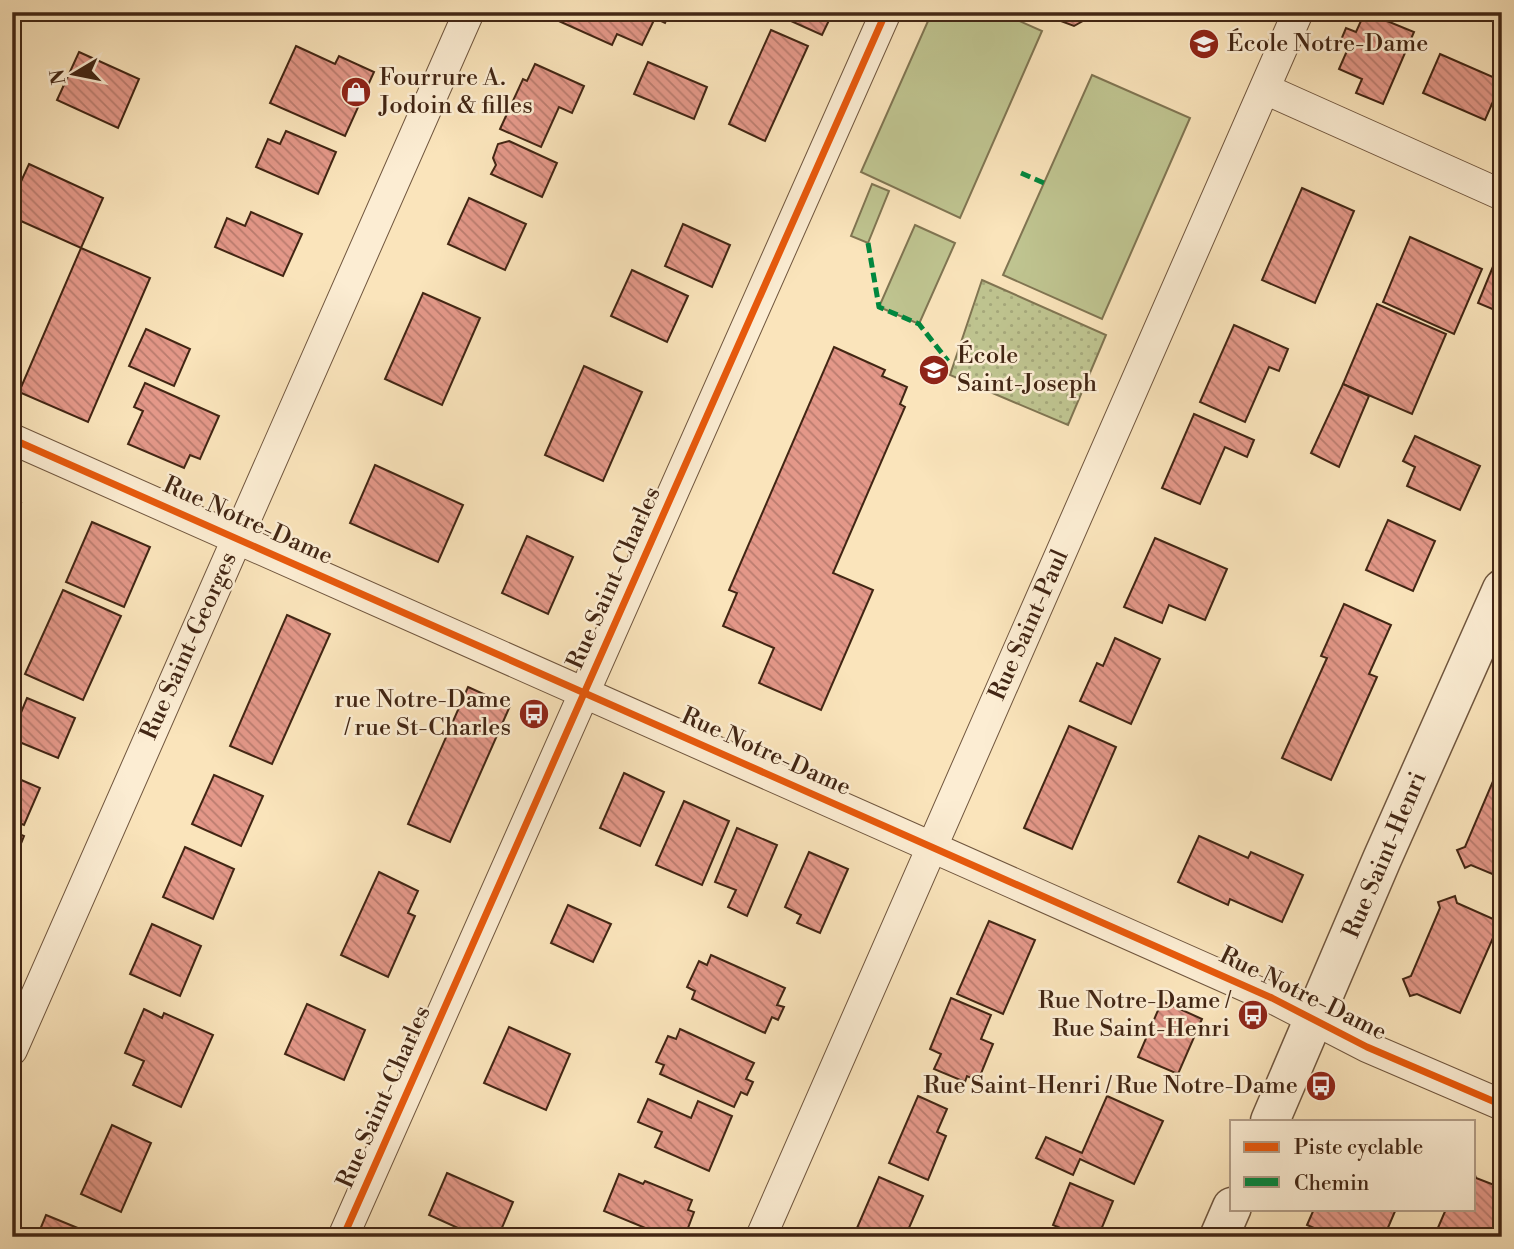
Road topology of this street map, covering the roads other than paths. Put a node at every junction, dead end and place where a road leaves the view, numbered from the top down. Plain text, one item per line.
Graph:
1 (469, 12) edge
2 (886, 12) edge
3 (1298, 12) edge
4 (1265, 89) junction
5 (1502, 195) edge
6 (12, 439) edge
7 (237, 537) junction
8 (1502, 589) edge
9 (583, 693) junction
10 (932, 846) junction
11 (1315, 1020) junction
12 (12, 1050) edge
13 (1502, 1105) edge
14 (1270, 1120) edge
15 (1231, 1210) edge
16 (343, 1237) edge
17 (761, 1237) edge
18 (1219, 1237) edge

1 - 7 street, Rue Saint-Georges
2 - 9 street, Rue Saint-Charles
3 - 4 street, Rue Saint-Paul
4 - 5 street
4 - 10 street, Rue Saint-Paul
6 - 7 street, Rue Notre-Dame
7 - 9 street, Rue Notre-Dame
7 - 12 street, Rue Saint-Georges
8 - 11 street, Rue Saint-Henri
9 - 10 street, Rue Notre-Dame
9 - 16 street, Rue Saint-Charles
10 - 11 street, Rue Notre-Dame
10 - 17 street, Rue Saint-Paul
11 - 13 street, Rue Notre-Dame
11 - 14 street, Rue Saint-Henri
15 - 18 street

